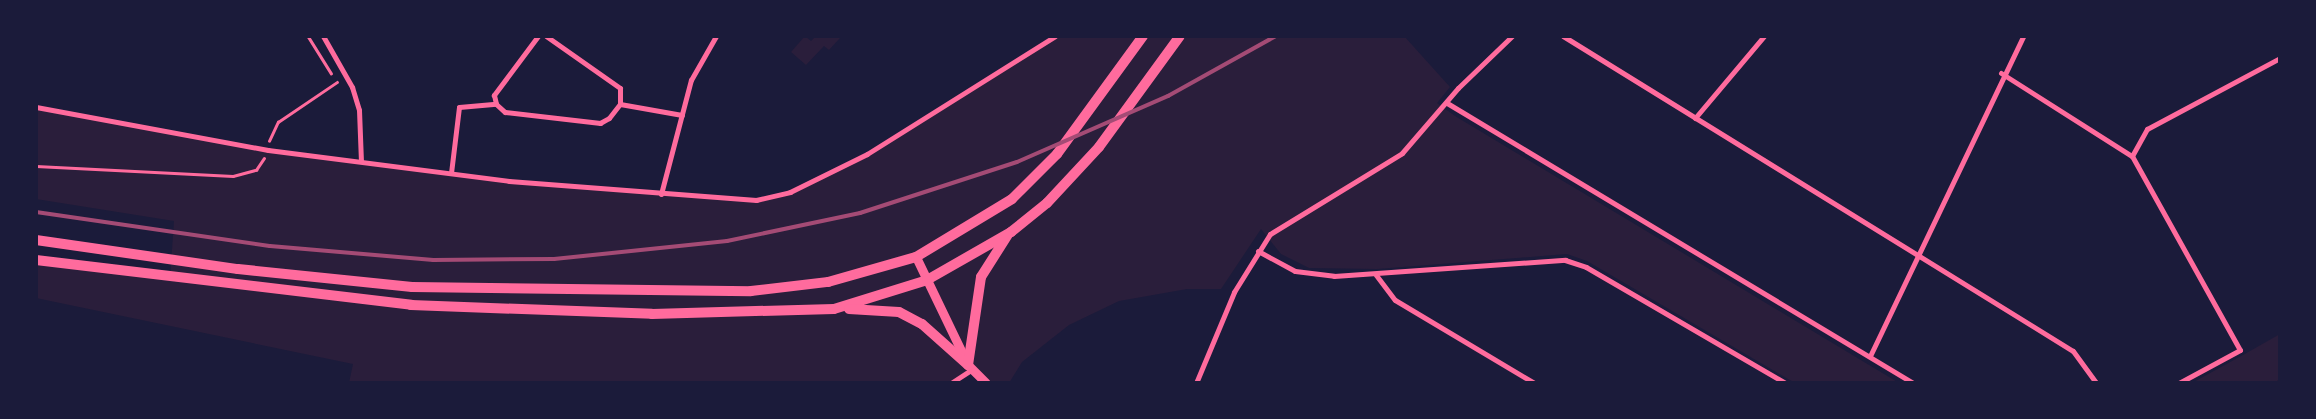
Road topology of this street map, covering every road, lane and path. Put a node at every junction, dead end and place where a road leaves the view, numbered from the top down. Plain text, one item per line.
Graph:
1 (308, 36) edge
2 (323, 36) edge
3 (538, 36) edge
4 (546, 36) edge
5 (716, 36) edge
6 (1055, 36) edge
7 (1143, 36) edge
8 (1180, 36) edge
9 (1512, 36) edge
10 (1563, 36) edge
11 (1764, 36) edge
12 (2023, 36) edge
13 (2280, 58) edge
14 (2001, 73) junction
15 (1447, 103) junction
16 (496, 104) junction
17 (620, 104) junction
18 (36, 107) edge
19 (682, 115) junction
20 (1695, 118) junction
21 (268, 150) junction
22 (2132, 156) junction
23 (360, 161) junction
24 (36, 166) edge
25 (451, 173) junction
26 (661, 194) junction
27 (1010, 232) junction
28 (36, 240) edge
29 (1258, 251) junction
30 (916, 258) junction
31 (1917, 258) junction
32 (36, 260) edge
33 (1376, 275) junction
34 (927, 280) junction
35 (834, 309) junction
36 (1870, 356) junction
37 (969, 367) junction
38 (951, 383) edge
39 (986, 383) edge
40 (1196, 383) edge
41 (1534, 383) edge
42 (1785, 383) edge
43 (1913, 383) edge
44 (2096, 383) edge
45 (2179, 383) edge

1 - 21 path
2 - 23 street
3 - 16 street
4 - 17 street
5 - 19 street
6 - 26 street
7 - 30 main road
8 - 27 main road
9 - 15 street
10 - 20 street
11 - 20 street
12 - 14 street
13 - 22 street
14 - 22 street
14 - 31 street
15 - 29 street
15 - 36 street
16 - 17 street
16 - 25 street
17 - 19 street
18 - 21 street
19 - 26 street
20 - 31 street
21 - 23 street
21 - 24 path
22 - 45 street
23 - 25 street
25 - 26 street
27 - 34 main road
27 - 37 main road
28 - 30 main road
29 - 33 street
29 - 40 street
30 - 34 street
31 - 36 street
31 - 44 street
32 - 35 main road
33 - 41 street
33 - 42 street
34 - 35 main road
34 - 37 street
35 - 37 main road
36 - 43 street
37 - 38 street
37 - 39 street

